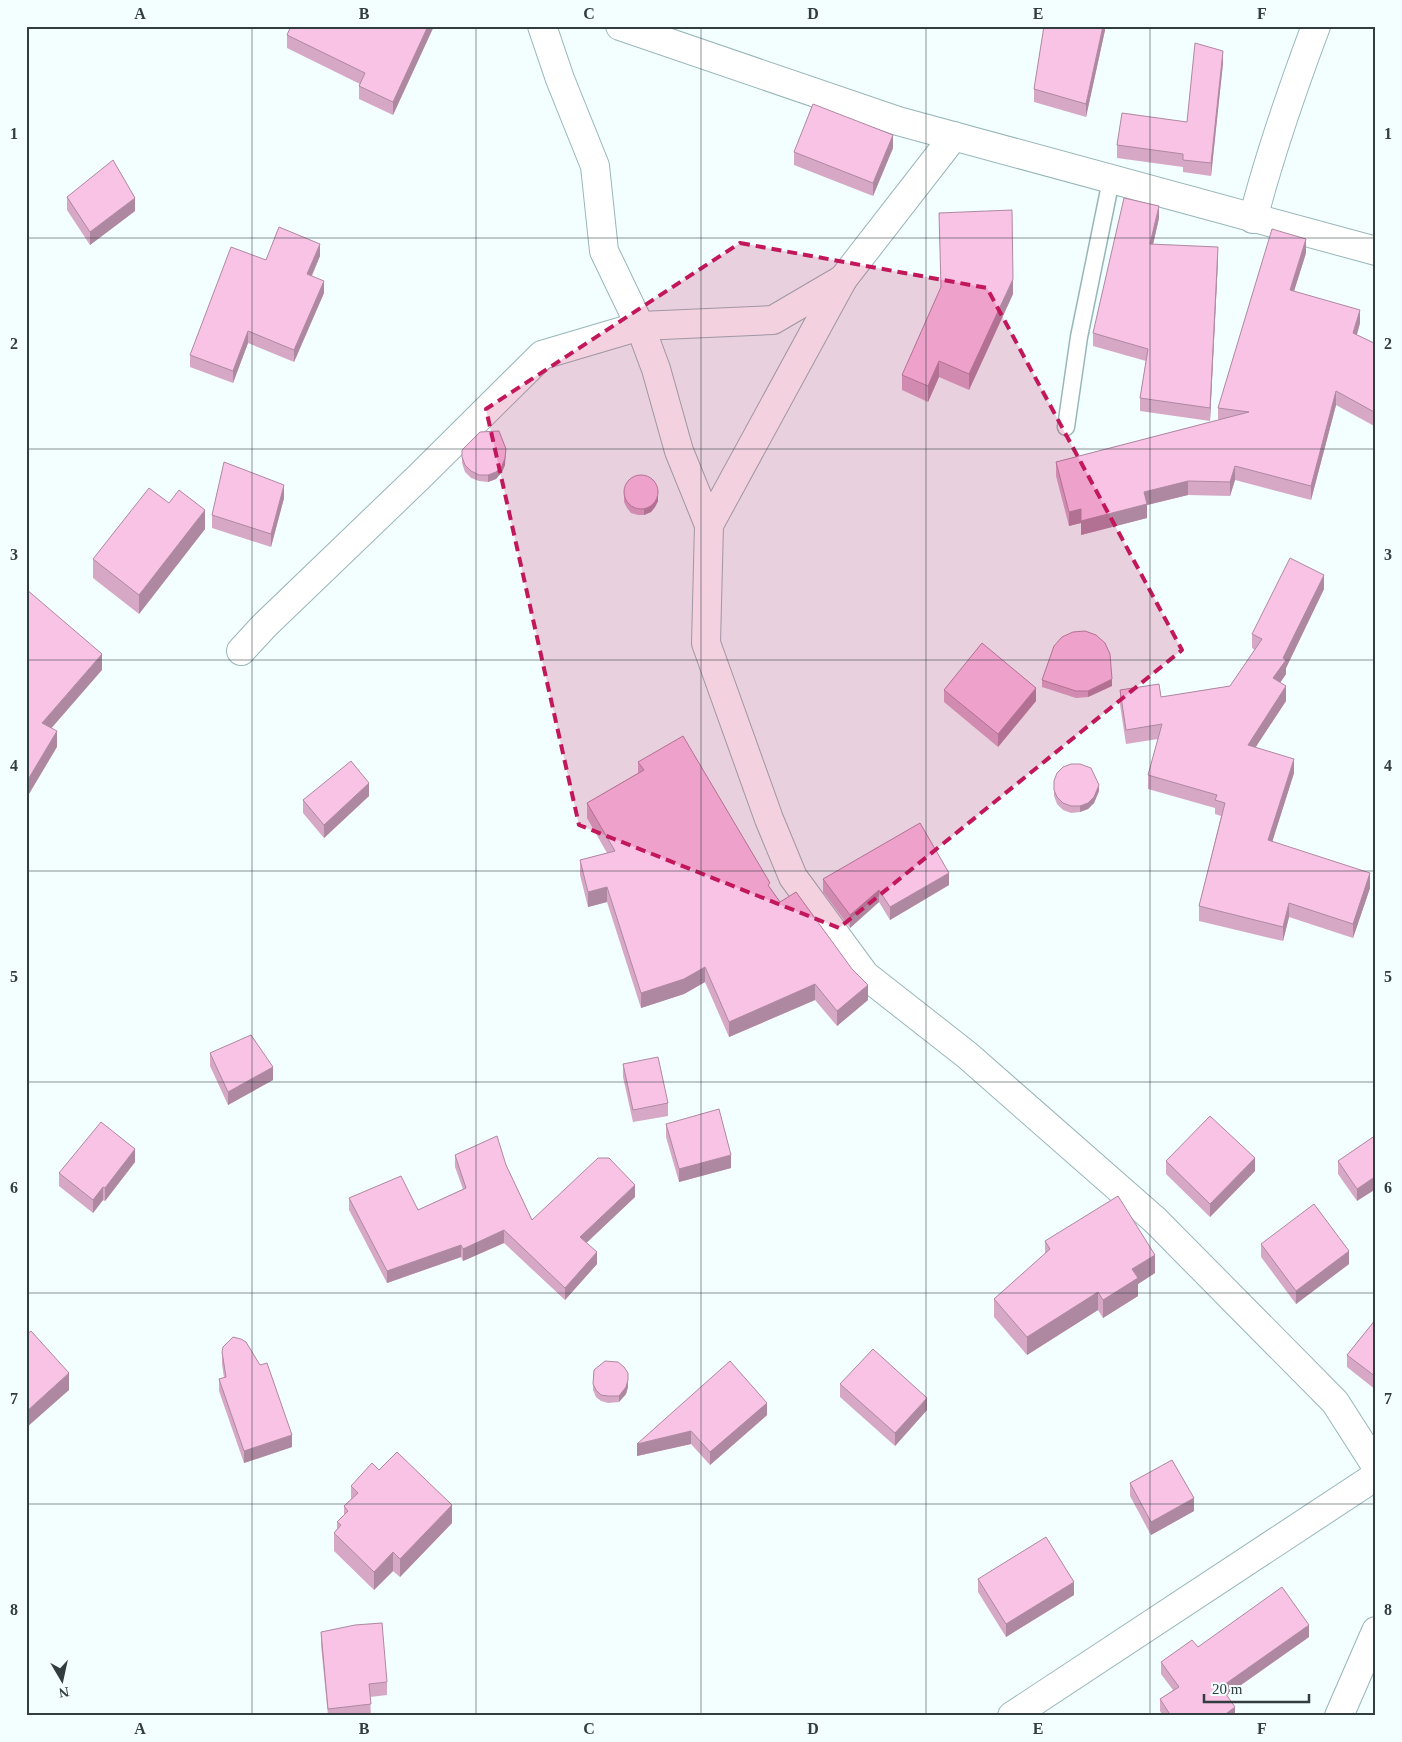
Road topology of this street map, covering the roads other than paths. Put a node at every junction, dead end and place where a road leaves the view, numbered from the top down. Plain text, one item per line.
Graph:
1 (542, 26) edge
2 (620, 26) edge
3 (1316, 26) edge
4 (954, 136) junction
5 (1111, 180) junction
6 (1253, 219) junction
7 (1376, 251) edge
8 (843, 278) junction
9 (640, 326) junction
10 (1066, 427) dead end
11 (709, 525) junction
12 (241, 651) dead end
13 (1376, 1466) edge
14 (1376, 1476) edge
15 (1376, 1631) edge
16 (1012, 1716) edge
17 (1339, 1716) edge

1 - 9 street
2 - 4 street
3 - 6 street
4 - 5 street
4 - 8 street
5 - 6 street
5 - 10 lane
6 - 7 street
8 - 9 street
8 - 11 street
9 - 11 street
9 - 12 street
11 - 13 street
14 - 16 street
15 - 17 street

